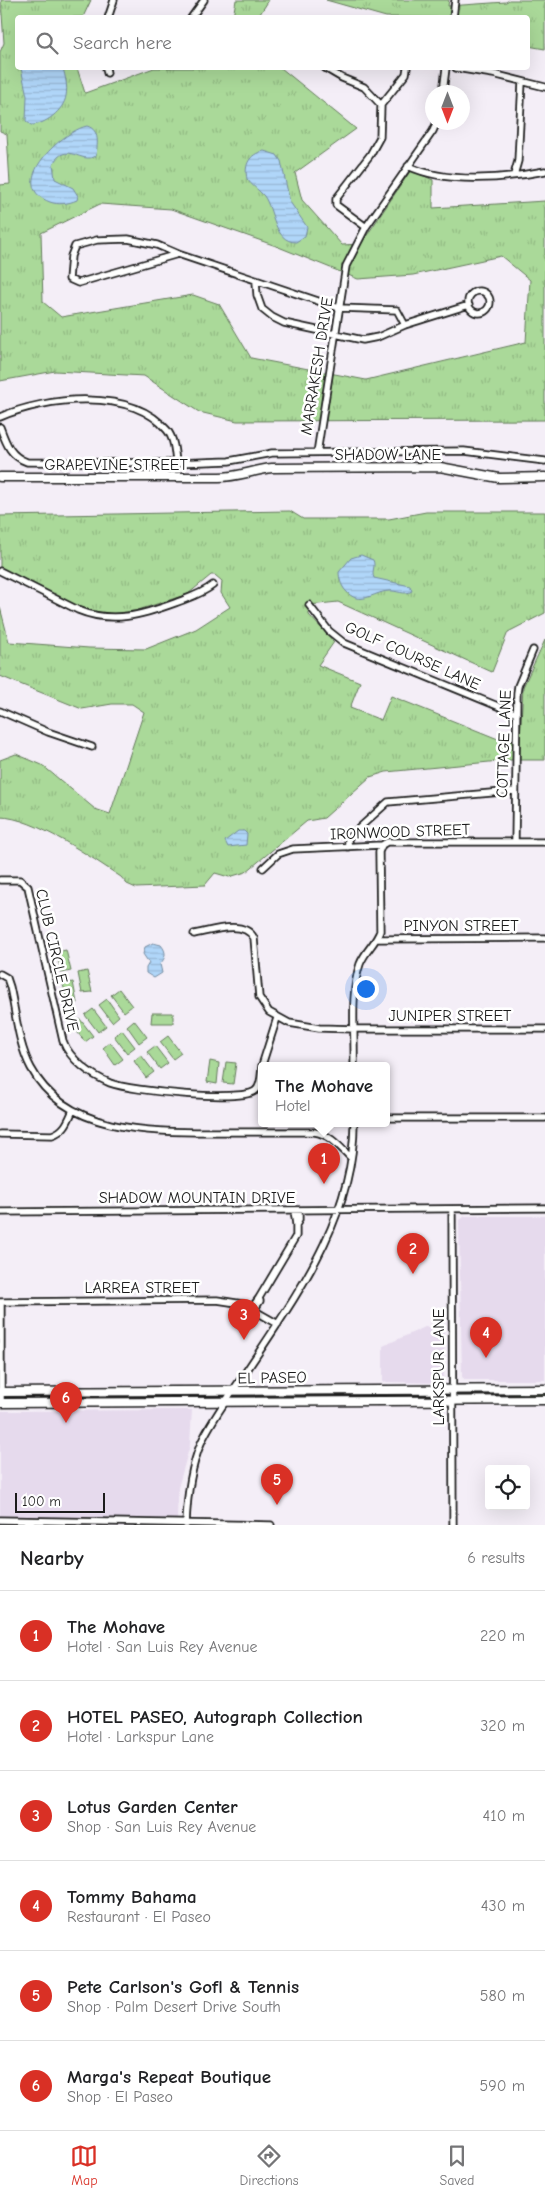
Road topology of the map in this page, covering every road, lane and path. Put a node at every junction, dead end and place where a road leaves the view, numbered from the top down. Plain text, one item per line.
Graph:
1 (114, 0) edge
2 (204, 0) edge
3 (455, 0) edge
4 (109, 15) edge
5 (193, 15) edge
6 (453, 15) edge
7 (328, 70) edge
8 (407, 70) edge
9 (446, 70) edge
10 (468, 70) edge
11 (522, 82) junction
12 (444, 85) edge
13 (545, 87) edge
14 (381, 105) junction
15 (432, 130) edge
16 (408, 166) junction
17 (545, 171) edge
18 (514, 175) junction
19 (366, 226) junction
20 (178, 254) junction
21 (256, 282) junction
22 (469, 305) dead end
23 (339, 308) junction
24 (405, 325) junction
25 (334, 335) junction
26 (0, 417) edge
27 (0, 427) edge
28 (317, 453) junction
29 (545, 461) edge
30 (176, 463) junction
31 (0, 477) edge
32 (232, 477) joint
33 (545, 477) edge
34 (0, 572) edge
35 (213, 585) dead end
36 (309, 605) dead end
37 (533, 650) dead end
38 (0, 711) edge
39 (517, 714) junction
40 (92, 747) dead end
41 (514, 791) junction
42 (515, 842) junction
43 (545, 842) edge
44 (382, 846) junction
45 (348, 847) junction
46 (263, 868) dead end
47 (0, 880) edge
48 (194, 934) dead end
49 (545, 938) edge
50 (377, 939) junction
51 (0, 974) edge
52 (277, 1018) junction
53 (355, 1029) junction
54 (545, 1029) edge
55 (263, 1062) edge
56 (354, 1062) edge
57 (258, 1086) edge
58 (73, 1110) junction
59 (390, 1118) edge
60 (545, 1118) edge
61 (354, 1127) edge
62 (0, 1134) edge
63 (351, 1158) junction
64 (545, 1208) edge
65 (296, 1210) junction
66 (339, 1210) junction
67 (452, 1210) junction
68 (0, 1212) edge
69 (1, 1302) edge
70 (252, 1310) junction
71 (278, 1324) junction
72 (510, 1389) junction
73 (545, 1389) edge
74 (452, 1390) junction
75 (233, 1391) junction
76 (1, 1392) edge
77 (460, 1394) dead end
78 (452, 1400) junction
79 (545, 1400) edge
80 (225, 1402) junction
81 (0, 1403) edge
82 (0, 1520) edge
83 (186, 1525) edge
84 (271, 1525) edge
85 (453, 1525) edge

1 - 4 street
2 - 5 street
3 - 6 street
7 - 14 street
8 - 14 street
9 - 12 street
10 - 11 street
11 - 13 street
11 - 18 street
14 - 19 street
15 - 16 street, MARRAKESH DRIVE
16 - 18 street
16 - 19 street, MARRAKESH DRIVE
17 - 18 street
19 - 23 street, MARRAKESH DRIVE
20 - 20 street
20 - 21 street
21 - 23 street
21 - 25 street
22 - 24 street
23 - 24 street
23 - 25 street, MARRAKESH DRIVE
24 - 25 street
25 - 28 street, MARRAKESH DRIVE
26 - 30 street
27 - 30 street, MARRAKESH DRIVE
28 - 29 street
28 - 30 street, MARRAKESH DRIVE
31 - 32 street, GRAPEVINE STREET
32 - 33 street, SHADOW LANE
34 - 35 street
36 - 39 street, GOLF COURSE LANE
37 - 39 street, COTTAGE LANE
38 - 40 street
39 - 41 street, COTTAGE LANE
41 - 42 street, COTTAGE LANE
41 - 45 street
42 - 43 street, IRONWOOD STREET
42 - 44 street, IRONWOOD STREET
44 - 45 street, IRONWOOD STREET
44 - 50 street
45 - 46 street, IRONWOOD STREET
47 - 57 street, CLUB CIRCLE DRIVE
48 - 52 street
49 - 50 street, PINYON STREET
50 - 53 street
51 - 58 street
52 - 53 street, JUNIPER STREET
52 - 55 street, CLUB CIRCLE DRIVE
53 - 54 street, JUNIPER STREET
53 - 56 street
58 - 62 street
58 - 63 street
59 - 60 street
61 - 63 street
63 - 66 street
64 - 67 street, SHADOW MOUNTAIN DRIVE
65 - 66 street, SHADOW MOUNTAIN DRIVE
65 - 68 street, SHADOW MOUNTAIN DRIVE
65 - 70 street
66 - 67 street, SHADOW MOUNTAIN DRIVE
66 - 71 street
67 - 74 street, LARKSPUR LANE
69 - 70 street, LARREA STREET
69 - 76 street
70 - 71 street, LARREA STREET
71 - 75 street
72 - 73 street, EL PASEO
72 - 74 street, EL PASEO
72 - 77 street
74 - 75 street, EL PASEO
74 - 78 street, LARKSPUR LANE
75 - 76 street, EL PASEO
75 - 80 street
76 - 81 street
78 - 79 street, EL PASEO
78 - 80 street, EL PASEO
78 - 85 street, LARKSPUR LANE
80 - 81 street, EL PASEO
80 - 83 street
82 - 83 street
83 - 84 street

